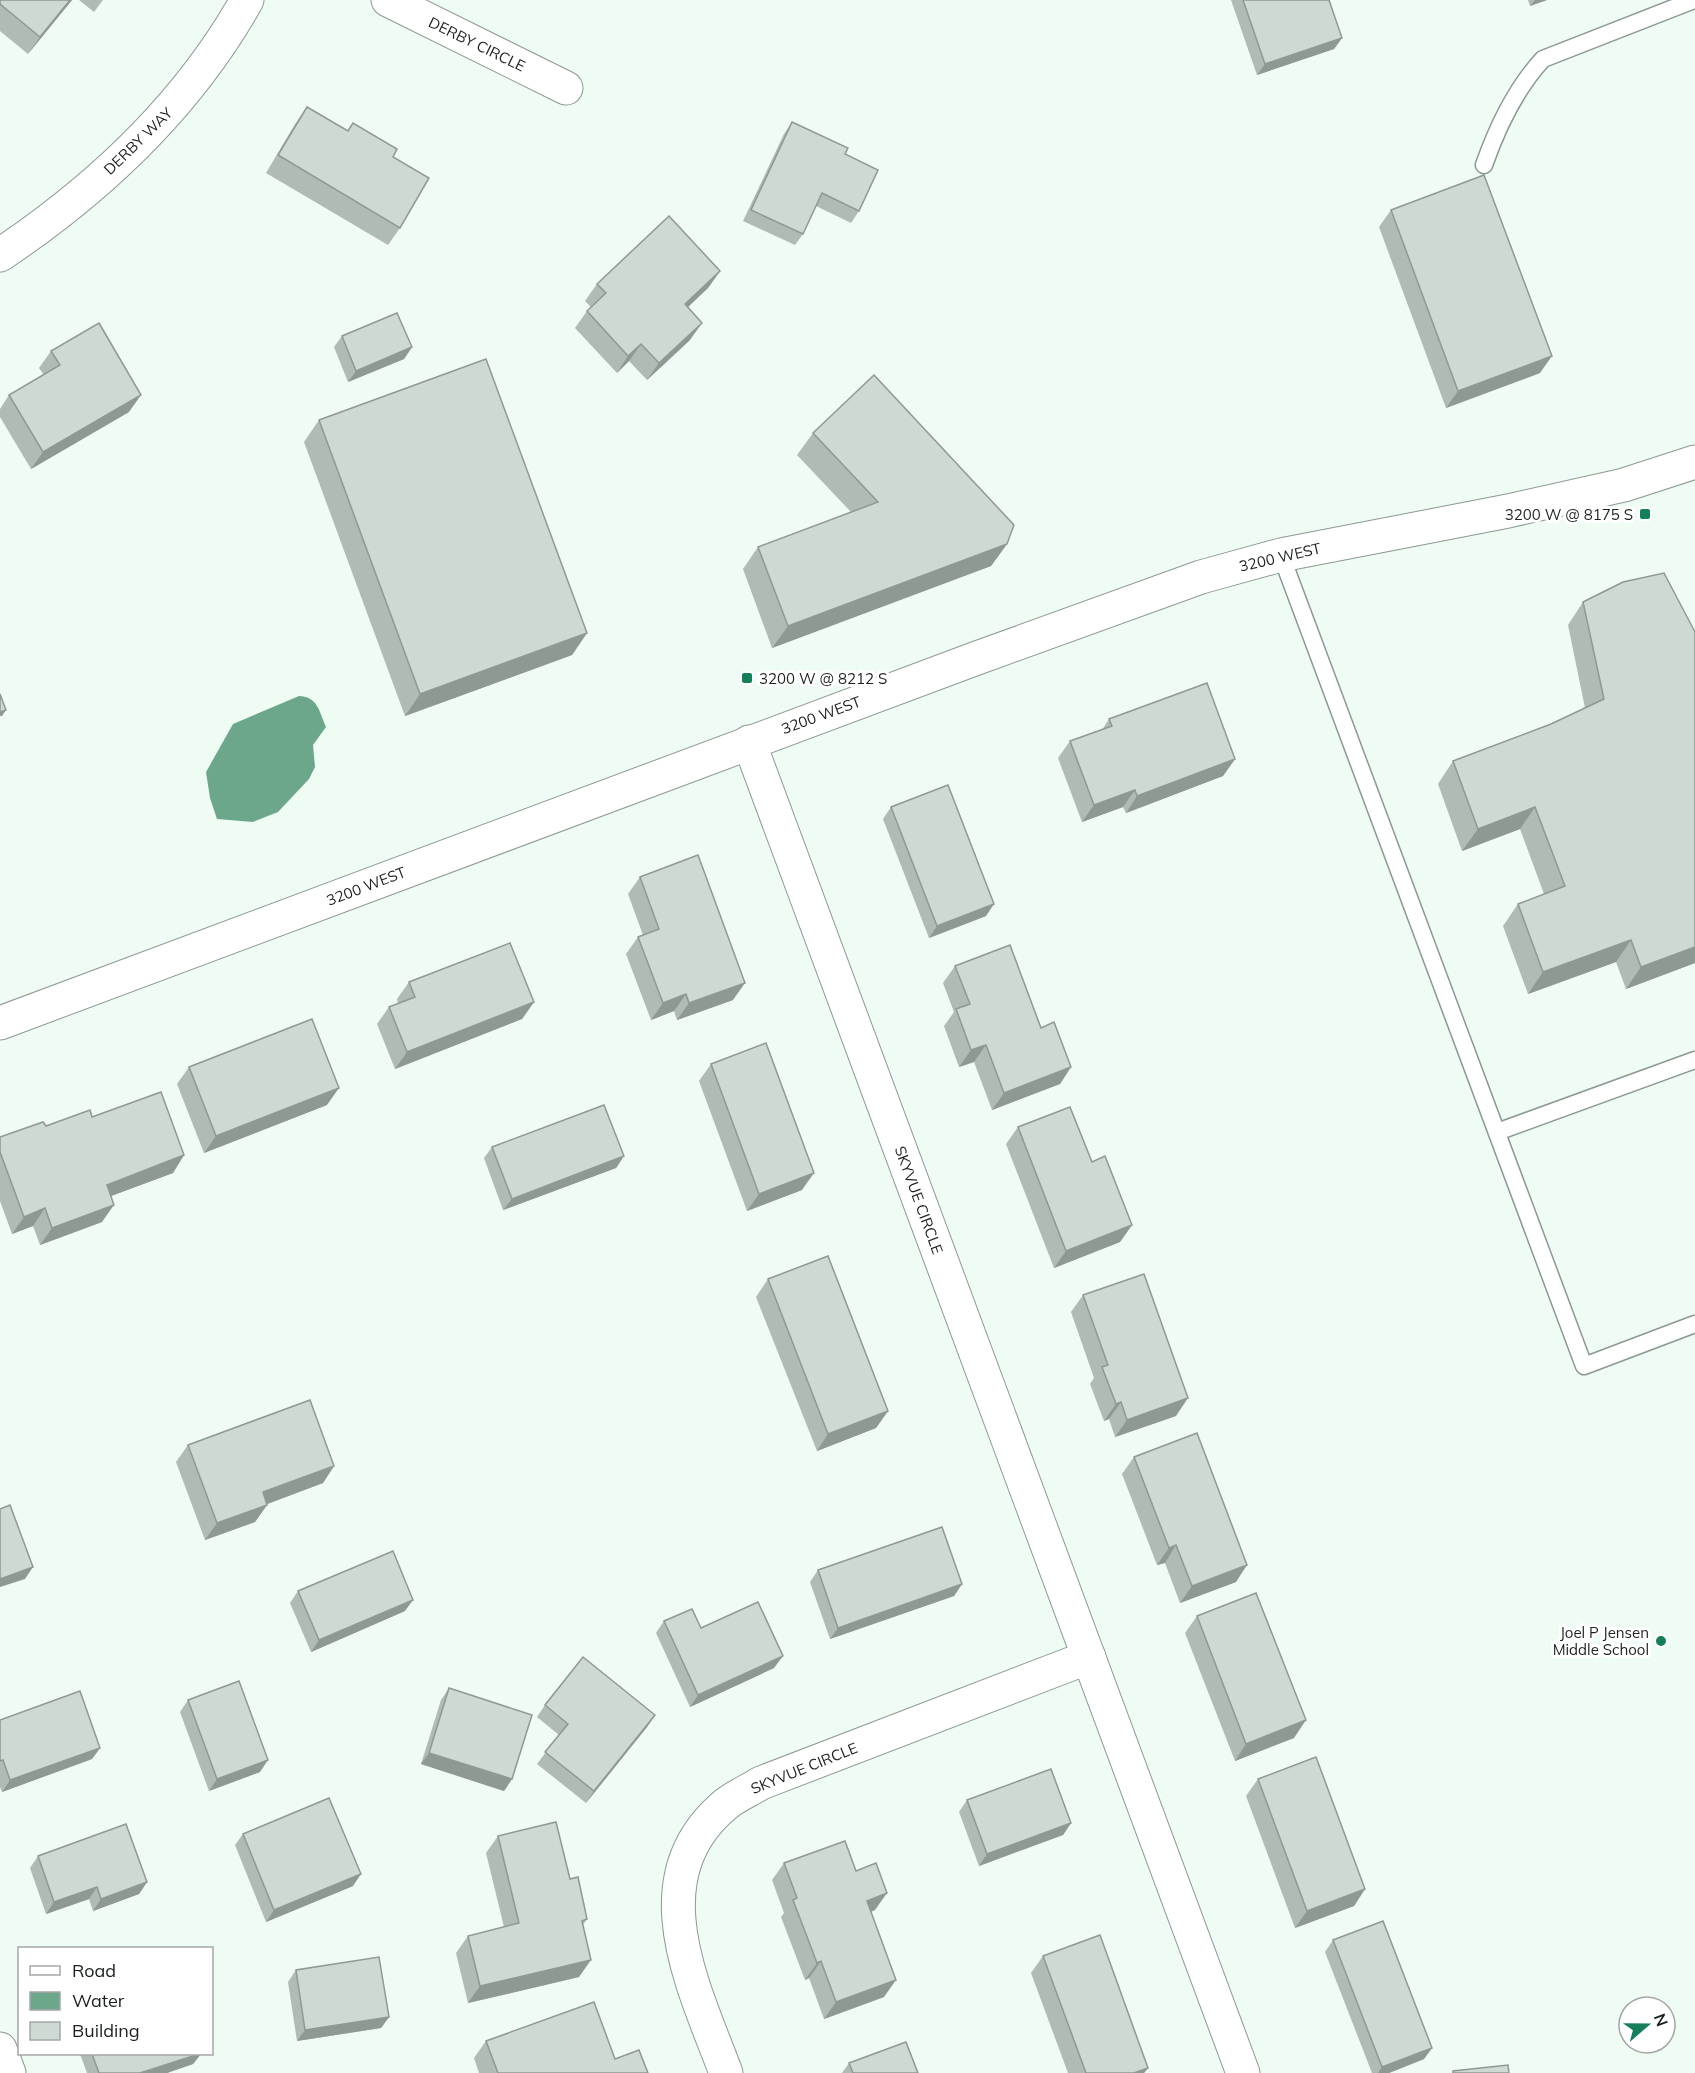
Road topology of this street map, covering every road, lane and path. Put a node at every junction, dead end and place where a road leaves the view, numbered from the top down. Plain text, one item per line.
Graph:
1 (247, 0) edge
2 (388, 0) edge
3 (1694, 0) edge
4 (566, 88) dead end
5 (1484, 165) dead end
6 (0, 255) edge
7 (1695, 462) edge
8 (1281, 555) junction
9 (749, 742) junction
10 (0, 1023) edge
11 (1695, 1060) edge
12 (1497, 1132) junction
13 (1695, 1324) edge
14 (1089, 1658) junction
15 (0, 2049) edge
16 (9, 2073) edge
17 (726, 2073) edge
18 (1243, 2073) edge

1 - 6 street, DERBY WAY
2 - 4 street, DERBY CIRCLE
3 - 5 lane
7 - 8 street, 3200 WEST
8 - 9 street, 3200 WEST
8 - 12 lane
9 - 10 street, 3200 WEST
9 - 14 street, SKYVUE CIRCLE
11 - 12 lane
12 - 13 lane
14 - 17 street, SKYVUE CIRCLE
14 - 18 street, SKYVUE CIRCLE
15 - 16 street

